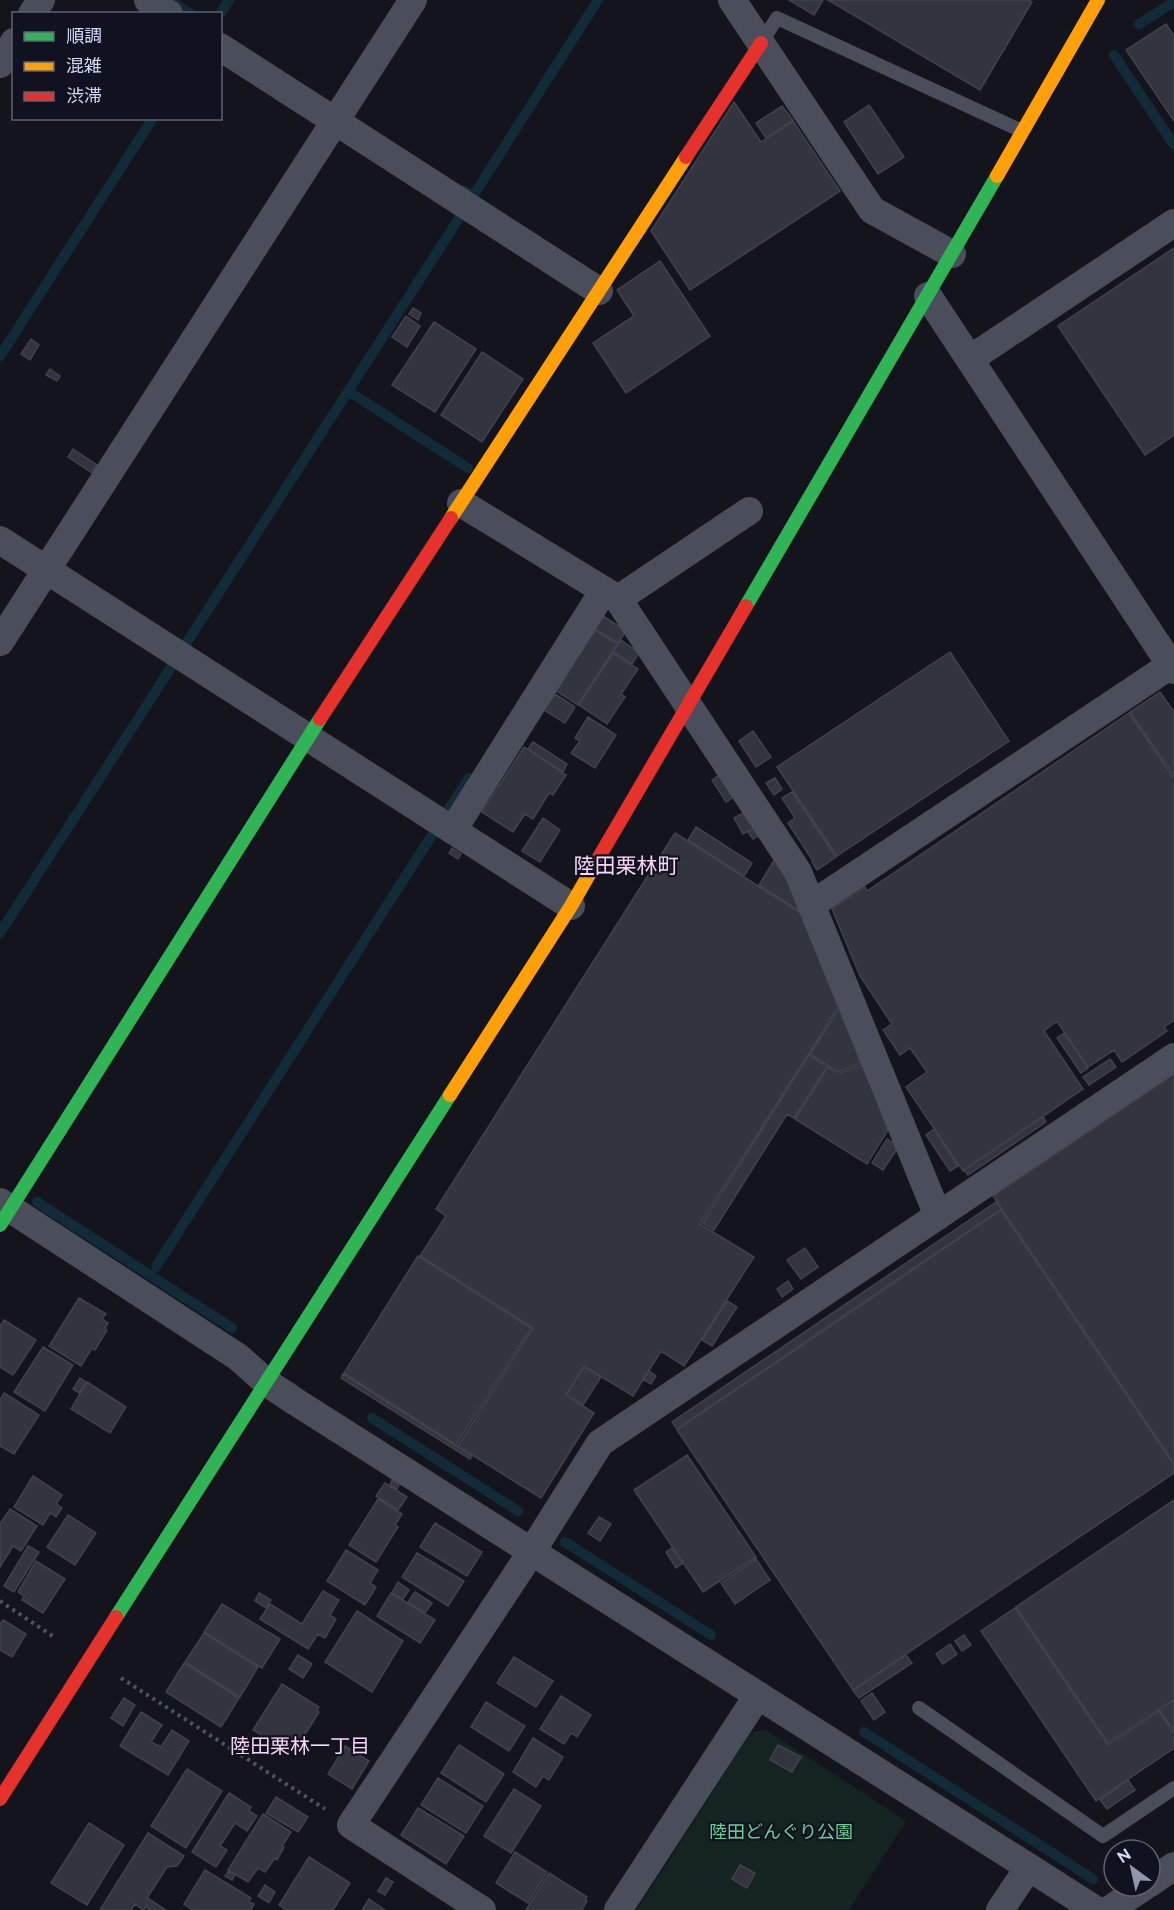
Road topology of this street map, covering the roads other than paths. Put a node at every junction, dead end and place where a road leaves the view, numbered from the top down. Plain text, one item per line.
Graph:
1 (148, 0) edge
2 (413, 0) edge
3 (732, 0) edge
4 (1098, 0) edge
5 (166, 12) edge
6 (760, 43) junction
7 (12, 45) edge
8 (222, 48) edge
9 (0, 63) edge
10 (335, 121) junction
11 (1022, 131) junction
12 (1174, 223) edge
13 (951, 254) junction
14 (599, 291) junction
15 (928, 296) junction
16 (970, 359) junction
17 (461, 504) junction
18 (749, 511) dead end
19 (0, 540) edge
20 (46, 569) junction
21 (611, 594) junction
22 (0, 642) edge
23 (1172, 663) edge
24 (688, 705) junction
25 (308, 737) junction
26 (453, 830) junction
27 (811, 905) junction
28 (571, 906) junction
29 (1174, 1057) edge
30 (4, 1212) edge
31 (938, 1215) junction
32 (266, 1382) junction
33 (532, 1551) junction
34 (758, 1695) junction
35 (919, 1708) dead end
36 (1174, 1788) edge
37 (0, 1799) edge
38 (1029, 1867) junction
39 (1127, 1898) edge
40 (482, 1910) edge
41 (618, 1910) edge
42 (1000, 1910) edge
43 (1096, 1910) edge
44 (1109, 1910) edge

1 - 5 street
2 - 10 street
3 - 6 street
4 - 11 street
6 - 11 lane
6 - 13 street
6 - 14 street
7 - 9 street
8 - 10 street
10 - 14 street
10 - 20 street
11 - 13 street
12 - 16 street
13 - 15 street
14 - 17 street
15 - 16 street
15 - 24 street
16 - 23 street
17 - 21 street
17 - 25 street
18 - 21 street
19 - 20 street
20 - 22 street
20 - 25 street
21 - 24 street
21 - 26 street
23 - 27 street
24 - 27 street
24 - 28 street
25 - 26 street
25 - 30 street
26 - 28 street
27 - 31 street
28 - 32 street
29 - 31 street
30 - 32 street
31 - 33 street
32 - 33 street
32 - 37 street
33 - 34 street
33 - 40 street
34 - 38 street
34 - 41 street
35 - 36 lane
38 - 42 street
38 - 43 street
39 - 44 street

